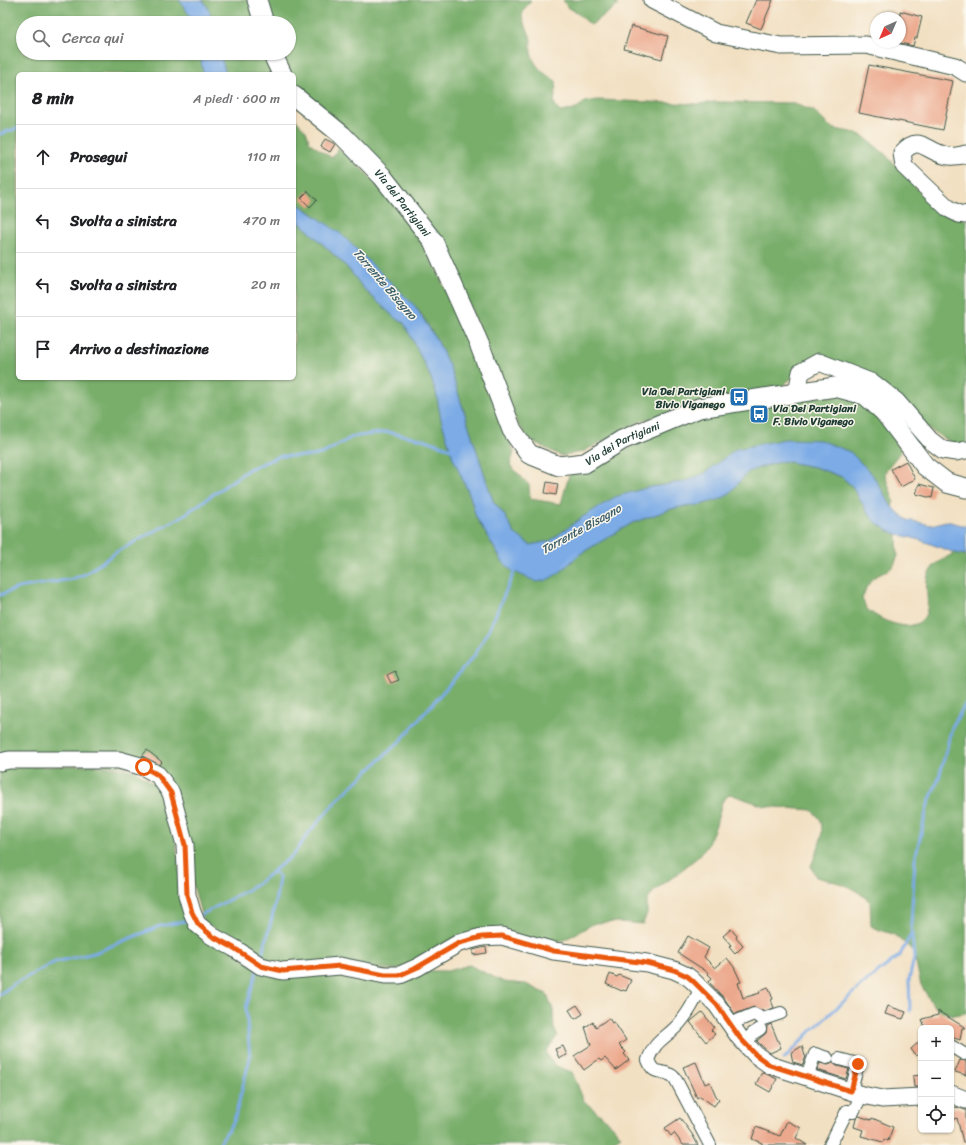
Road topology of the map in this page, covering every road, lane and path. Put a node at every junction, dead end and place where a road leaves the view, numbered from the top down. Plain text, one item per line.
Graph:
1 (257, 0) edge
2 (652, 0) edge
3 (262, 16) edge
4 (275, 60) edge
5 (281, 72) edge
6 (966, 73) edge
7 (296, 98) edge
8 (966, 154) edge
9 (966, 215) edge
10 (797, 392) junction
11 (966, 450) edge
12 (966, 488) edge
13 (0, 762) edge
14 (701, 988) junction
15 (781, 1013) dead end
16 (730, 1024) junction
17 (760, 1029) dead end
18 (747, 1045) junction
19 (954, 1048) edge
20 (964, 1054) dead end
21 (809, 1078) junction
22 (857, 1093) junction
23 (954, 1095) edge
24 (918, 1097) edge
25 (966, 1100) edge
26 (710, 1145) edge
27 (830, 1145) edge

1 - 3 main road
2 - 6 main road
4 - 5 main road
7 - 10 main road, Via dei Partigiani
8 - 9 main road
10 - 11 main road
10 - 12 main road, Via dei Partigiani
13 - 14 main road
14 - 16 main road
14 - 26 street
15 - 16 street
16 - 18 main road
17 - 18 street
18 - 21 main road
19 - 20 street
21 - 22 main road
21 - 22 street
22 - 24 main road
22 - 27 street
23 - 25 main road

